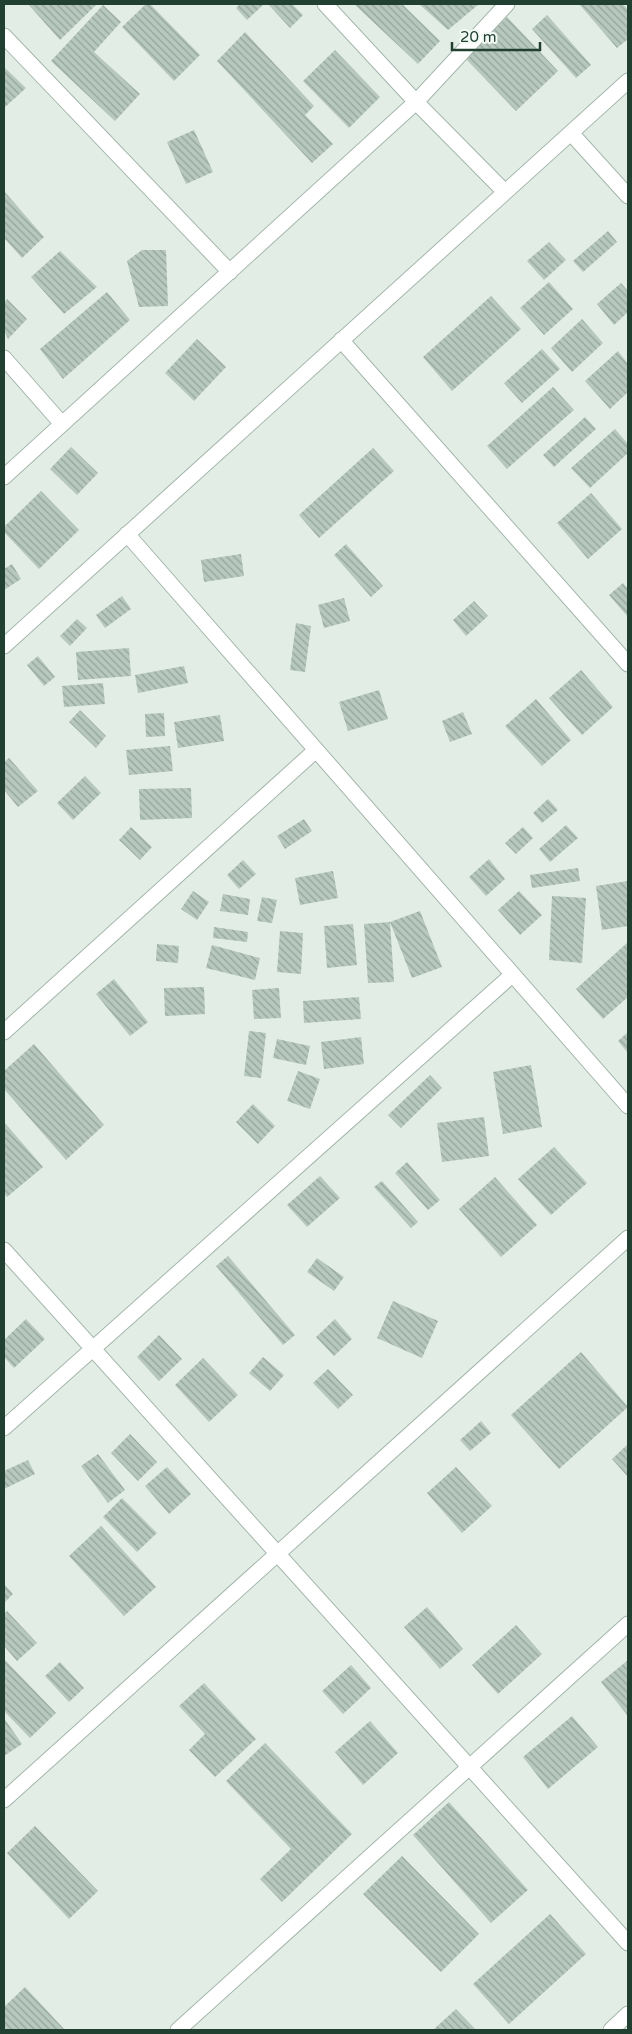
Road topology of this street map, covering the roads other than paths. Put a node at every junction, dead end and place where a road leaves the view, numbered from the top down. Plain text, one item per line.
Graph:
1 (325, 4) edge
2 (507, 4) edge
3 (4, 36) edge
4 (628, 82) edge
5 (416, 102) junction
6 (571, 133) junction
7 (505, 192) junction
8 (628, 196) edge
9 (230, 272) junction
10 (341, 340) junction
11 (4, 358) edge
12 (62, 424) junction
13 (4, 477) edge
14 (126, 534) junction
15 (4, 646) edge
16 (628, 664) edge
17 (316, 750) junction
18 (512, 975) junction
19 (4, 1032) edge
20 (628, 1106) edge
21 (628, 1238) edge
22 (4, 1250) edge
23 (93, 1349) junction
24 (4, 1428) edge
25 (278, 1554) junction
26 (628, 1624) edge
27 (470, 1767) junction
28 (4, 1800) edge
29 (628, 1942) edge
30 (628, 2014) edge
31 (178, 2030) edge
32 (611, 2030) edge

1 - 5 street
2 - 5 street
3 - 9 street
4 - 6 street
5 - 7 street
5 - 9 street
6 - 7 street
6 - 8 street
7 - 10 street
9 - 12 street
10 - 14 street
10 - 16 street
11 - 12 street
12 - 13 street
14 - 15 street
14 - 17 street
17 - 18 street
17 - 19 street
18 - 20 street
18 - 23 street
21 - 25 street
22 - 23 street
23 - 24 street
23 - 25 street
25 - 27 street
25 - 28 street
26 - 27 street
27 - 29 street
27 - 31 street
30 - 32 street

